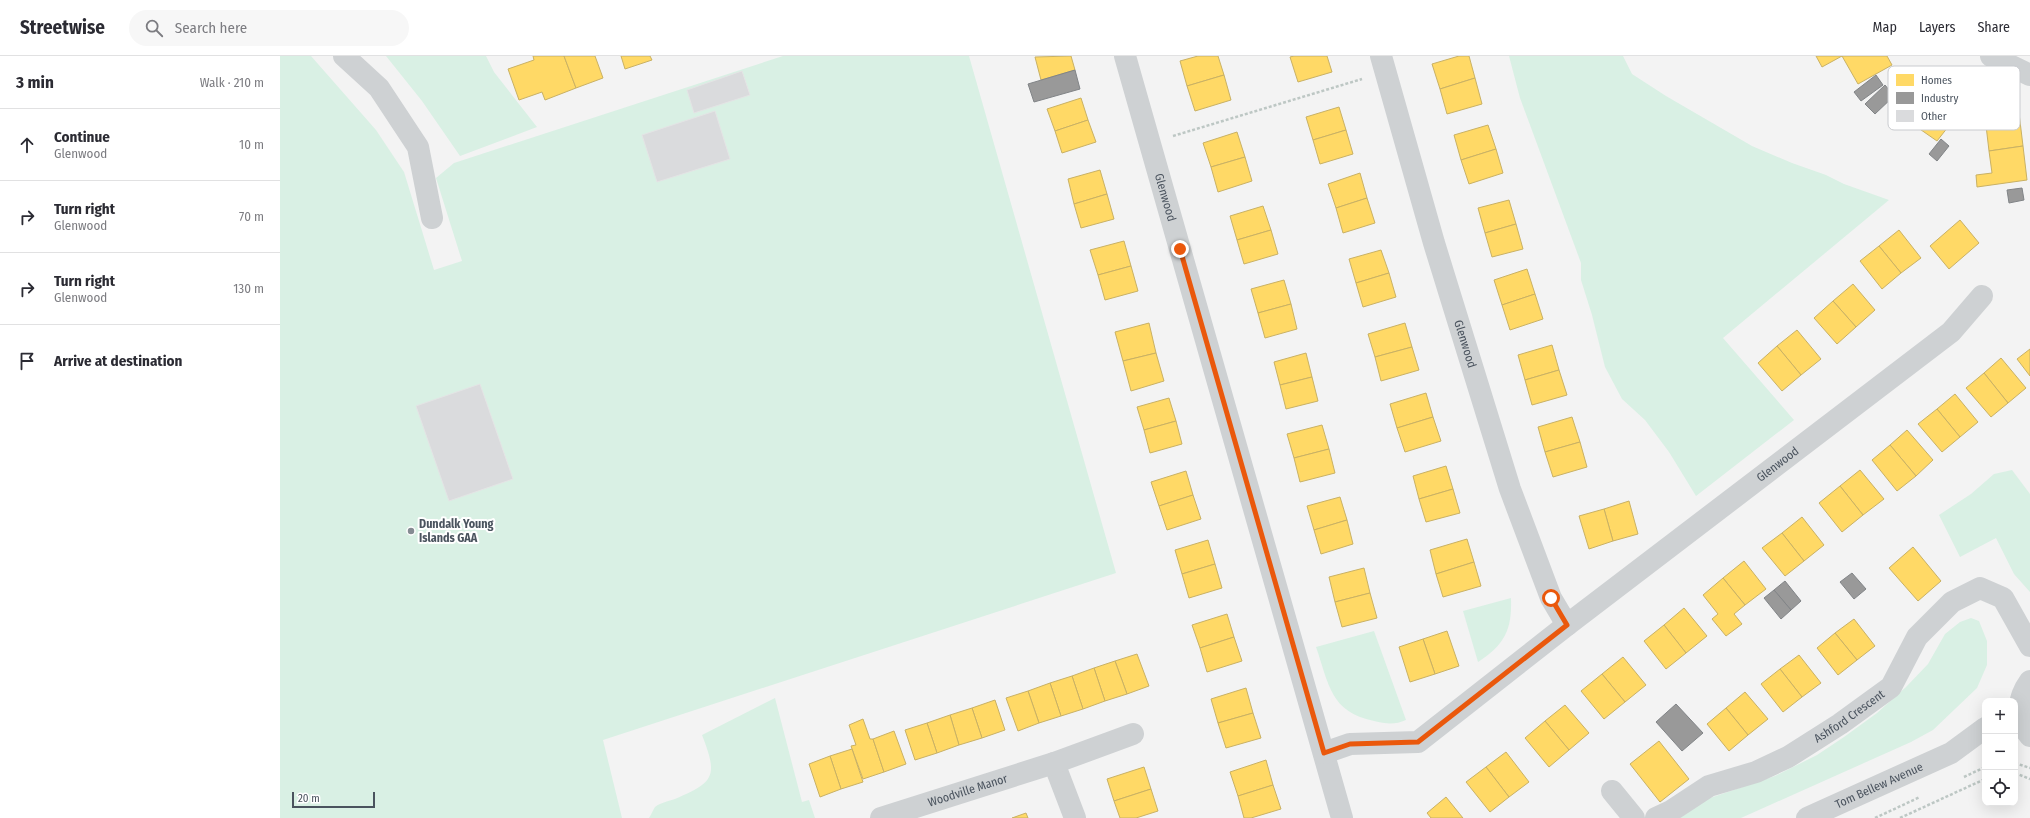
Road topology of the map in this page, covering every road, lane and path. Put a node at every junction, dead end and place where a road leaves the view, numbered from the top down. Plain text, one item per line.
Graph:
1 (344, 56) edge
2 (1125, 56) edge
3 (1991, 56) edge
4 (1383, 64) edge
5 (2012, 66) edge
6 (2020, 70) edge
7 (2030, 75) edge
8 (1150, 142) junction
9 (432, 218) dead end
10 (1982, 296) dead end
11 (1567, 625) junction
12 (2030, 646) edge
13 (2030, 681) edge
14 (2018, 702) edge
15 (2018, 709) edge
16 (1982, 730) edge
17 (1133, 734) dead end
18 (2030, 736) edge
19 (2030, 741) edge
20 (2018, 743) edge
21 (1982, 748) edge
22 (1324, 753) junction
23 (1952, 753) junction
24 (1054, 763) junction
25 (2018, 764) edge
26 (2030, 768) edge
27 (2018, 774) edge
28 (2030, 779) edge
29 (1982, 780) edge
30 (1612, 791) dead end
31 (881, 818) edge
32 (1075, 818) edge
33 (1342, 818) edge
34 (1634, 818) edge
35 (1656, 818) edge
36 (1807, 818) edge
37 (1900, 818) edge

1 - 9 street
2 - 8 street, Glenwood
3 - 5 street
4 - 8 path
4 - 11 street, Glenwood
6 - 7 street
8 - 22 street, Glenwood
10 - 11 street, Glenwood
11 - 22 street, Glenwood
12 - 35 street, Ashford Crescent
13 - 14 street
15 - 18 street
16 - 23 street, Tom Bellew Avenue
17 - 24 street, Woodville Manor
19 - 20 street
21 - 23 street, Tom Bellew Avenue
22 - 33 street, Glenwood
23 - 36 street, Tom Bellew Avenue
24 - 31 street, Woodville Manor
24 - 32 street
25 - 26 path
27 - 28 path
29 - 37 path
30 - 34 street

